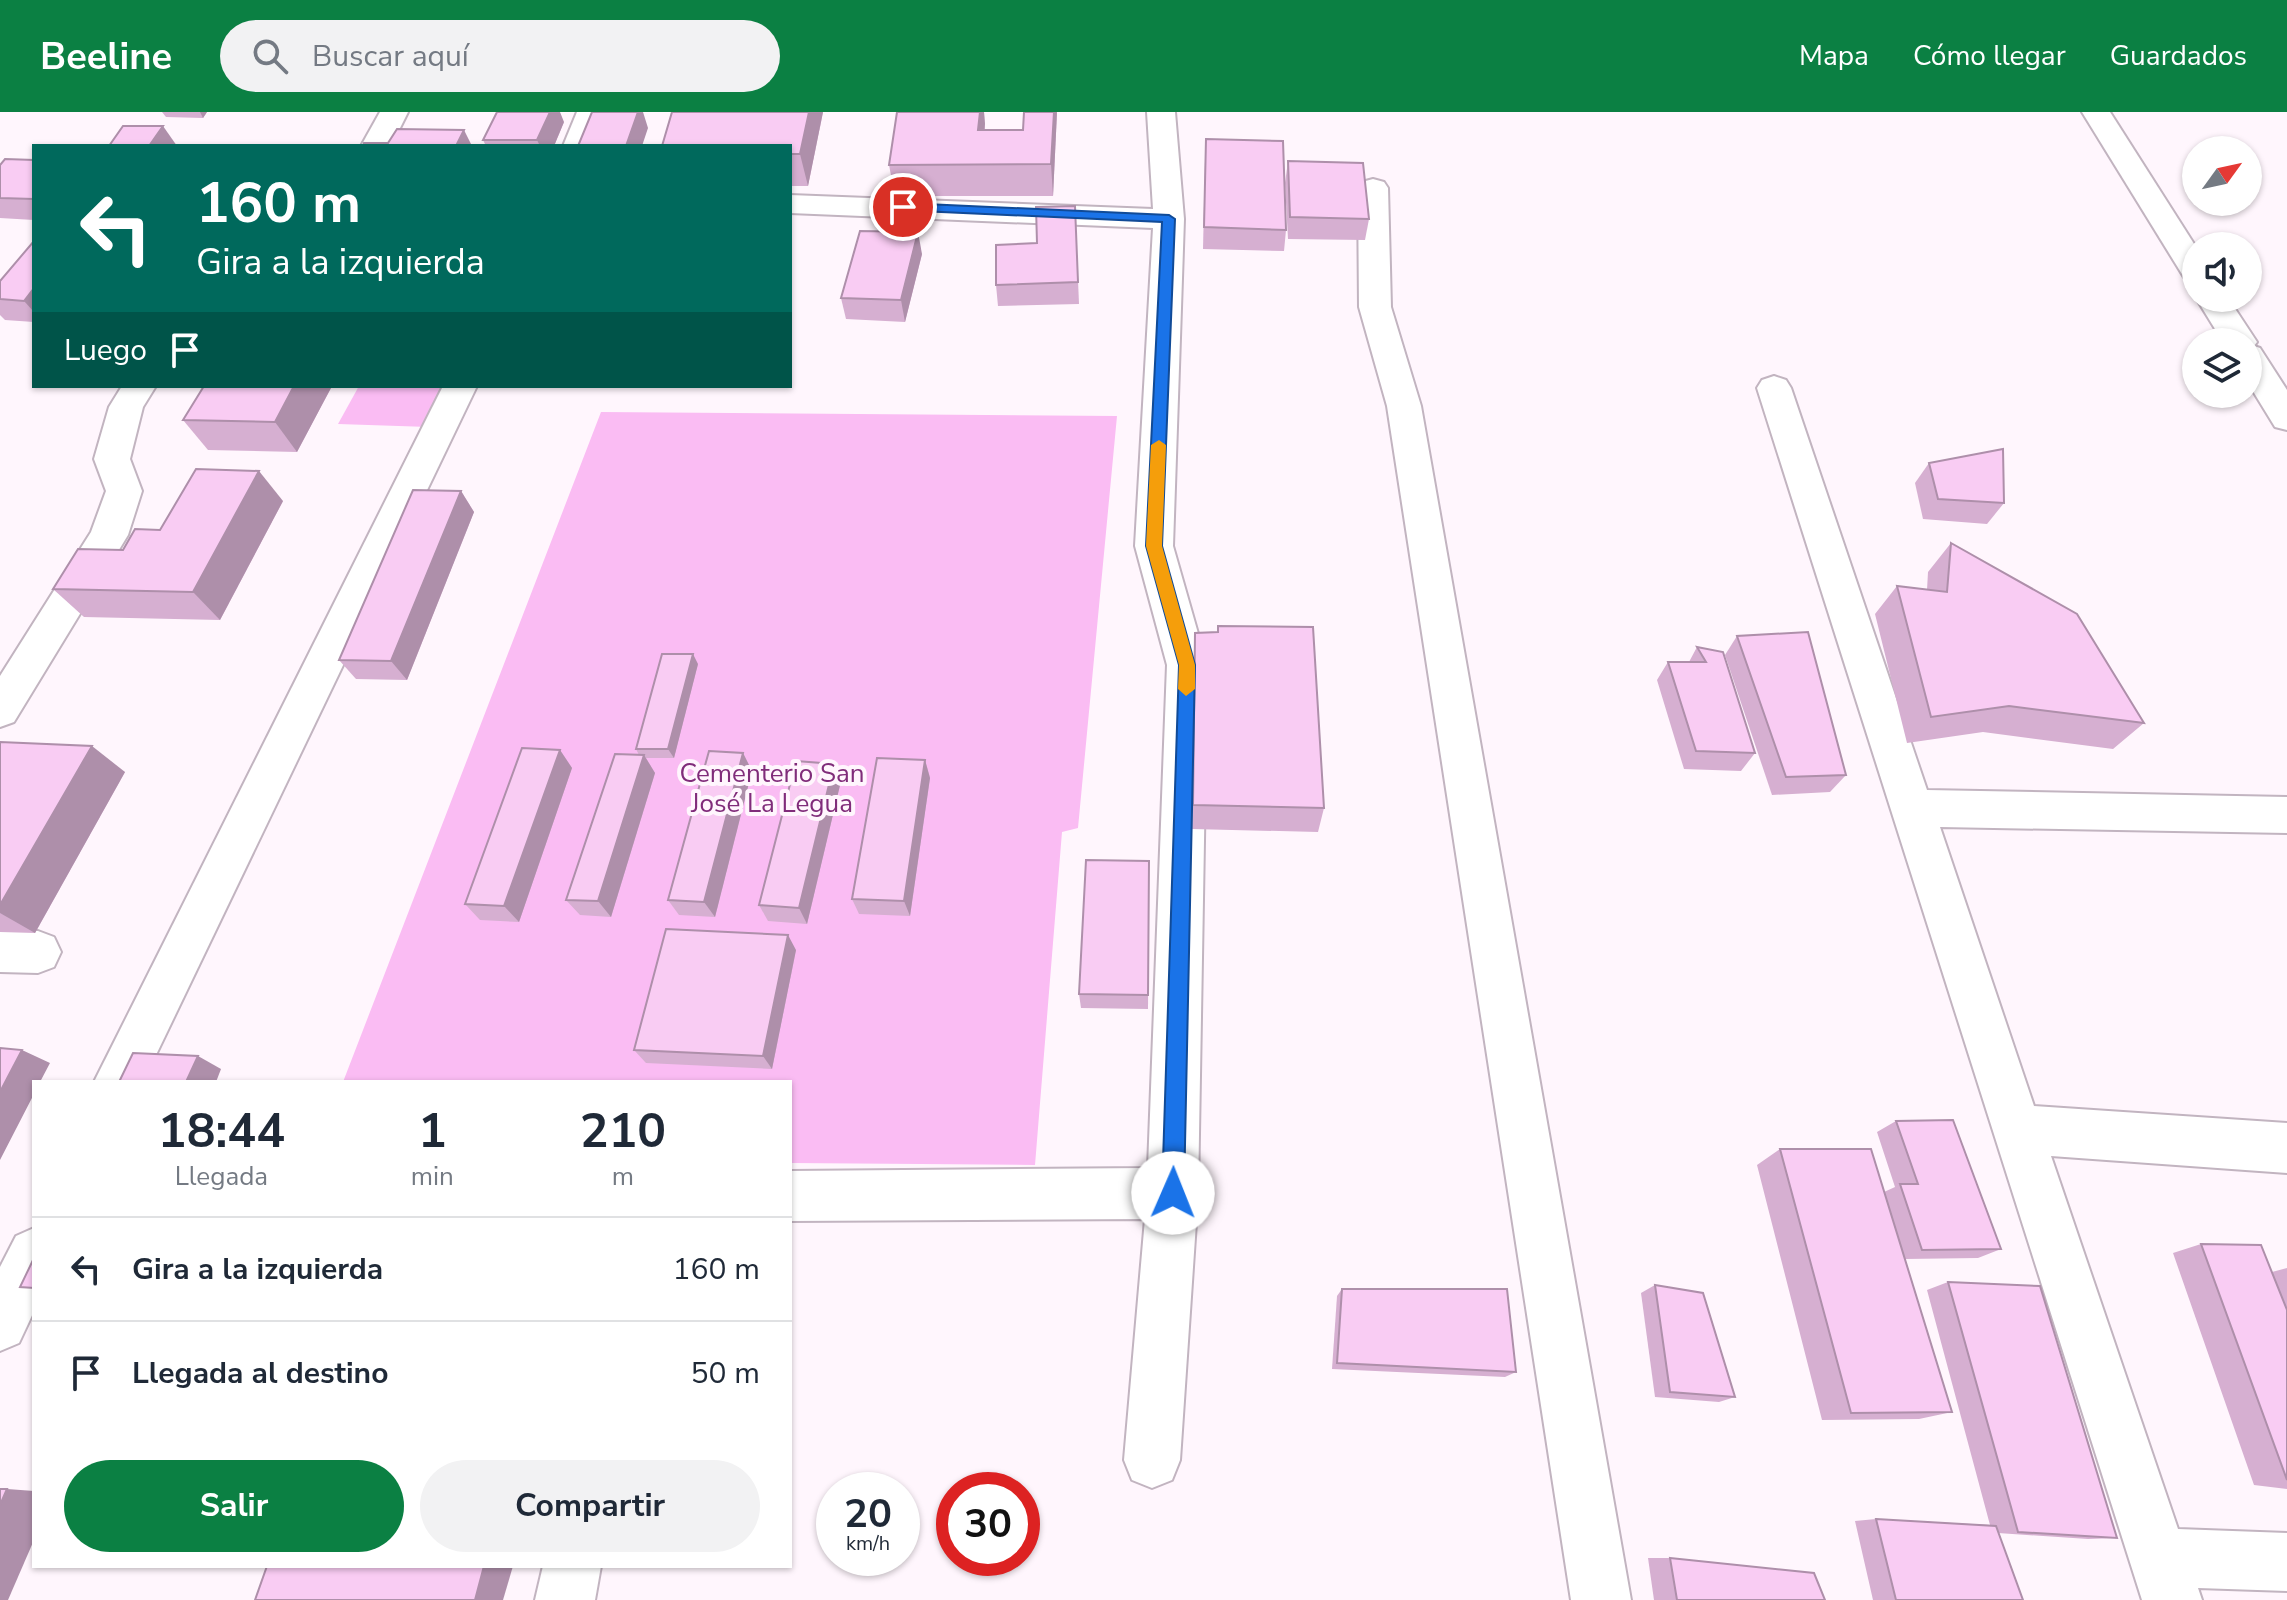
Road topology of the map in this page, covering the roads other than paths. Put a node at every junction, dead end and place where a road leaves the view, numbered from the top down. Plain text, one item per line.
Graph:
1 (394, 112) edge
2 (591, 112) edge
3 (1161, 112) edge
4 (2096, 112) edge
5 (377, 144) edge
6 (579, 144) edge
7 (1373, 188) dead end
8 (792, 204) edge
9 (1169, 219) junction
10 (2182, 250) edge
11 (2262, 378) edge
12 (138, 388) edge
13 (459, 388) edge
14 (1774, 388) dead end
15 (2287, 418) edge
16 (0, 710) edge
17 (1911, 808) junction
18 (2287, 815) edge
19 (119, 1080) edge
20 (2019, 1129) junction
21 (2287, 1148) edge
22 (1173, 1193) junction
23 (792, 1196) edge
24 (32, 1258) edge
25 (0, 1324) edge
26 (1152, 1460) dead end
27 (2287, 1562) edge
28 (572, 1568) edge
29 (2165, 1579) edge
30 (565, 1600) edge
31 (1601, 1600) edge

1 - 5 street
2 - 6 street
3 - 9 street
4 - 10 street
7 - 31 street
8 - 9 street
9 - 22 street
11 - 15 street
12 - 16 street
13 - 19 street
14 - 17 street
17 - 18 street
17 - 20 street
20 - 21 street
20 - 29 street
22 - 23 street
22 - 26 street
24 - 25 street
27 - 29 street
28 - 30 street

